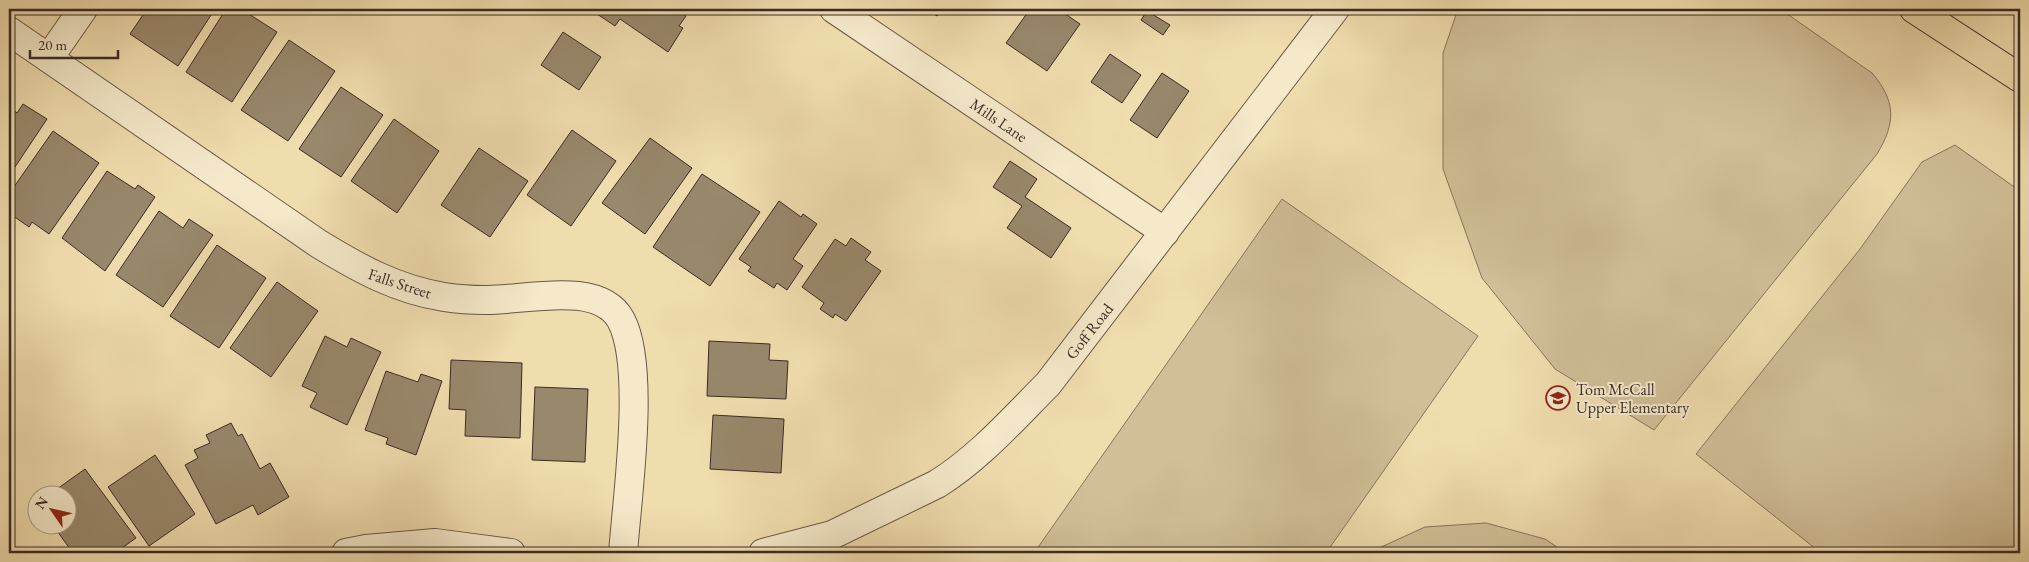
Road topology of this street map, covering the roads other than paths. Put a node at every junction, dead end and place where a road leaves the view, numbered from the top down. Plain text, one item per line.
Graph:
1 (83, 9) edge
2 (834, 9) edge
3 (1335, 9) edge
4 (1914, 9) edge
5 (9, 31) edge
6 (49, 58) junction
7 (2020, 78) edge
8 (1165, 232) junction
9 (346, 553) edge
10 (510, 553) edge
11 (623, 553) edge
12 (763, 553) edge

1 - 6 street
2 - 8 street, Mills Lane
3 - 8 street, Goff Road
4 - 7 main road
5 - 6 street, Falls Street
6 - 11 street, Falls Street
8 - 12 street, Goff Road
9 - 10 street

